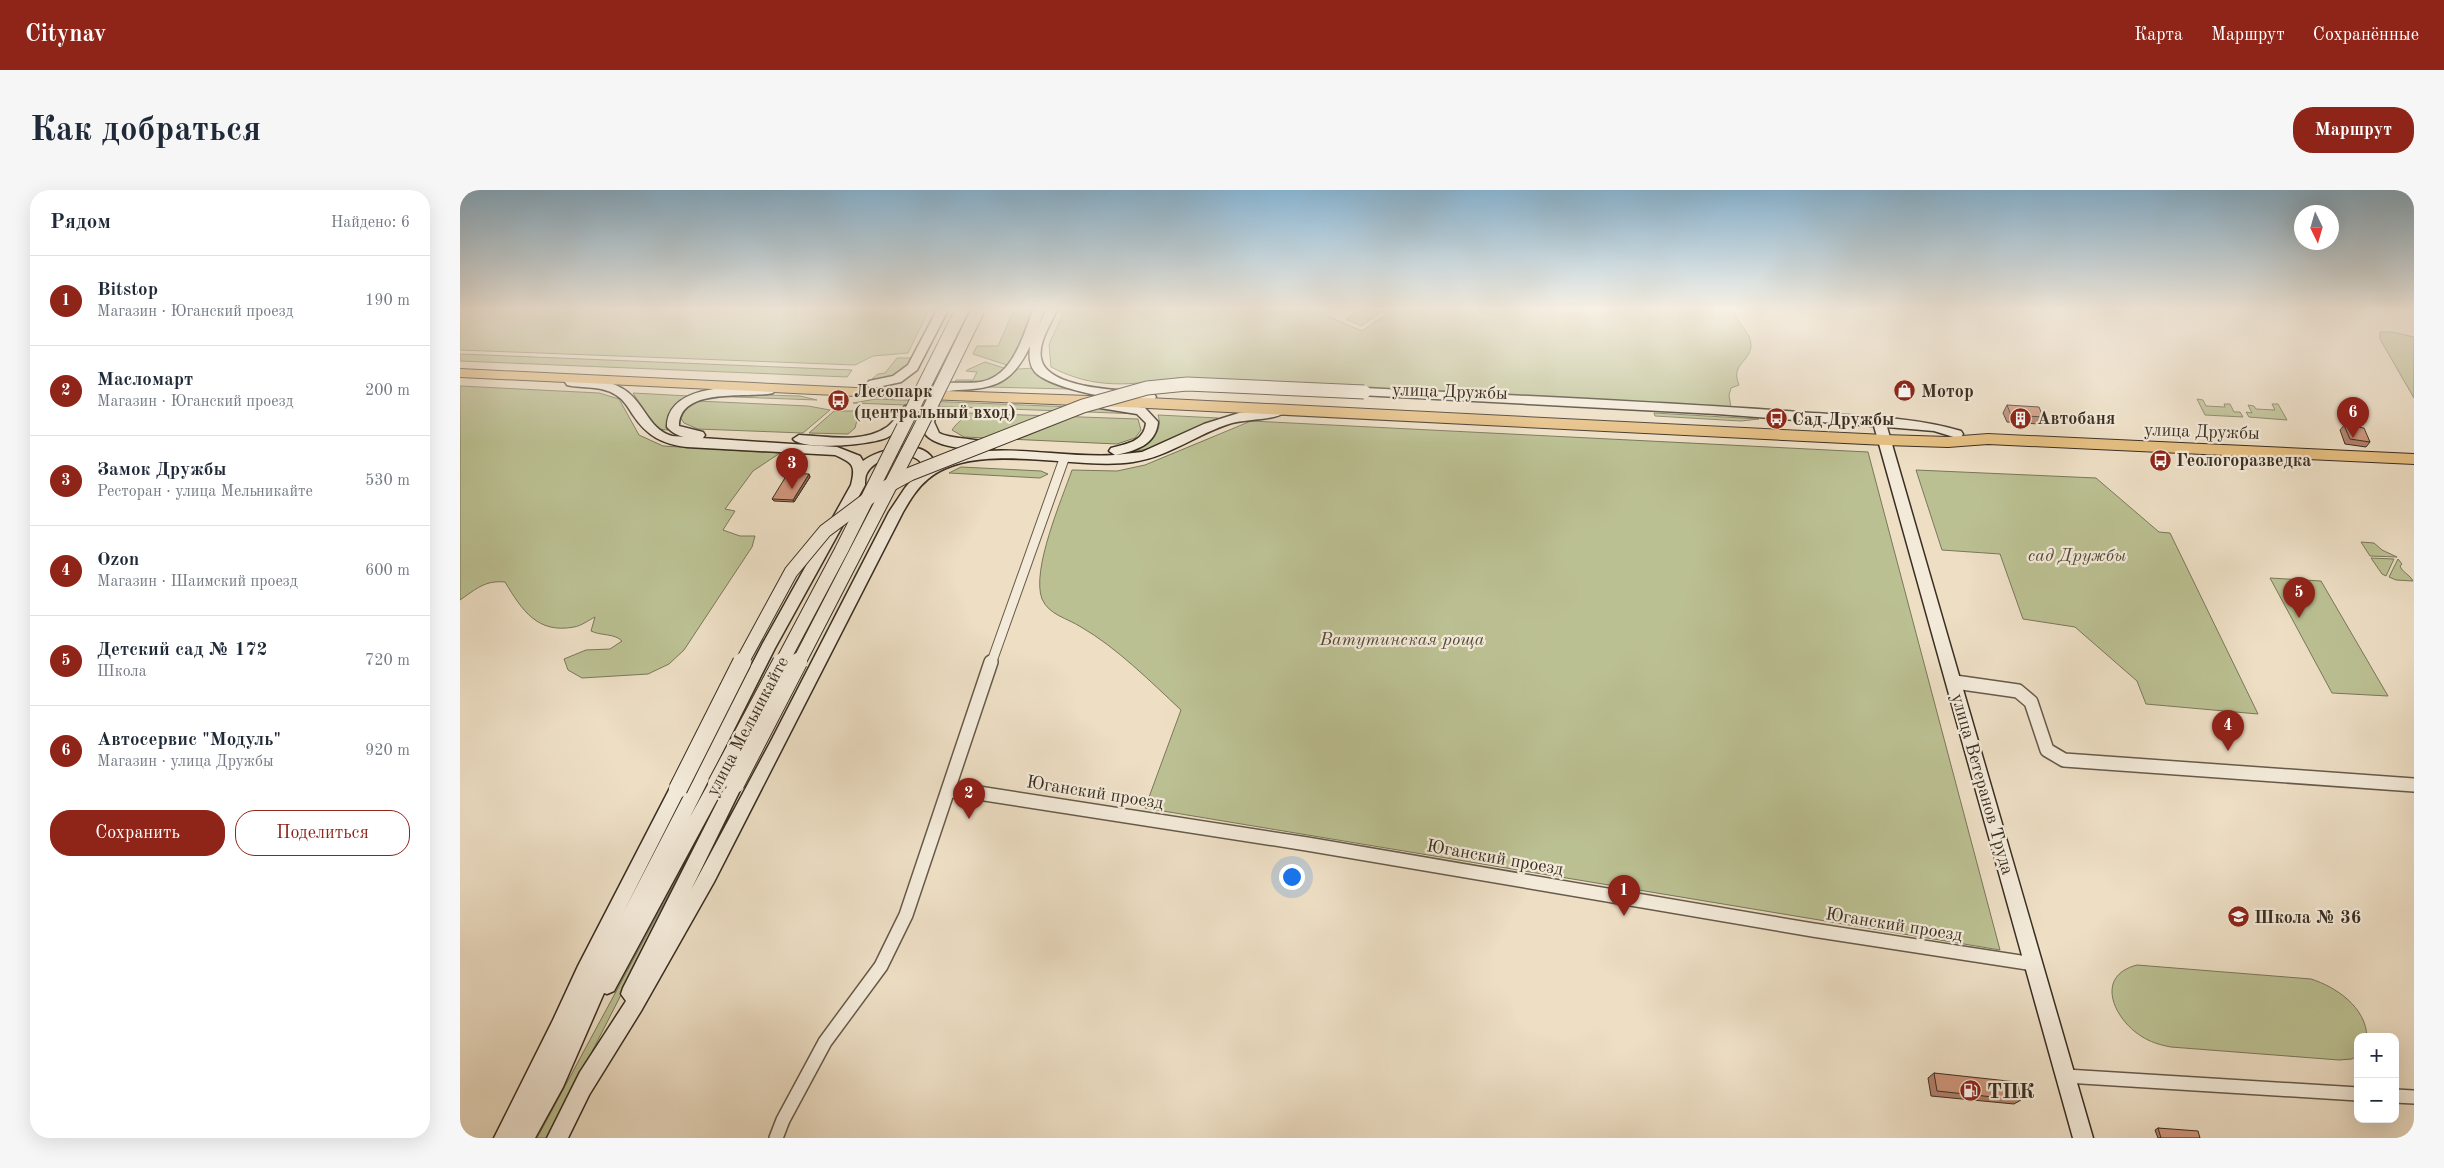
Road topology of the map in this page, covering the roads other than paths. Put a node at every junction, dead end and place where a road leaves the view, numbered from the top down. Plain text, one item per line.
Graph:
1 (920, 354) edge
2 (940, 354) edge
3 (957, 354) edge
4 (1019, 354) edge
5 (1035, 354) edge
6 (460, 366) edge
7 (460, 373) edge
8 (535, 377) junction
9 (873, 384) junction
10 (934, 388) junction
11 (781, 389) junction
12 (1150, 397) junction
13 (1062, 400) junction
14 (916, 403) junction
15 (933, 403) junction
16 (1328, 412) junction
17 (1882, 431) junction
18 (1988, 439) junction
19 (1064, 458) junction
20 (2414, 459) edge
21 (861, 471) junction
22 (923, 475) junction
23 (1955, 682) junction
24 (726, 784) junction
25 (2414, 785) edge
26 (949, 791) junction
27 (2034, 964) junction
28 (2066, 1076) junction
29 (551, 1088) junction
30 (583, 1088) junction
31 (2354, 1094) edge
32 (2399, 1096) edge
33 (2414, 1097) edge
34 (504, 1138) edge
35 (524, 1138) edge
36 (557, 1138) edge
37 (776, 1138) edge
38 (2083, 1138) edge

1 - 9 main road
2 - 14 main road, улица Мельникайте, bridge
3 - 15 main road, улица Мельникайте, bridge
4 - 10 main road
5 - 12 main road
6 - 9 main road, улица Дружбы
7 - 8 main road, улица Дружбы
8 - 11 main road, улица Дружбы
8 - 21 main road
9 - 10 main road, улица Дружбы
10 - 12 main road, улица Дружбы
11 - 13 main road, улица Дружбы
11 - 14 main road, bridge
12 - 17 main road, улица Дружбы
13 - 15 main road, bridge
13 - 16 main road, улица Дружбы
14 - 24 main road, улица Мельникайте, bridge
15 - 24 main road, улица Мельникайте, bridge
16 - 17 main road, улица Дружбы
16 - 19 main road
17 - 18 main road, улица Дружбы
17 - 18 main road, улица Дружбы
17 - 23 main road, улица Ветеранов Труда
17 - 34 main road, bridge
18 - 20 main road, улица Дружбы
19 - 22 main road
19 - 26 street
21 - 22 main road
21 - 29 main road
22 - 30 main road
23 - 25 street
23 - 27 main road, улица Ветеранов Труда
24 - 29 main road, улица Мельникайте
24 - 30 main road, улица Мельникайте
26 - 27 street, Юганский проезд
26 - 37 street
27 - 28 main road, улица Ветеранов Труда
28 - 31 street
28 - 38 main road, улица Ветеранов Труда
29 - 35 main road, улица Мельникайте
30 - 36 main road, улица Мельникайте
32 - 33 street

